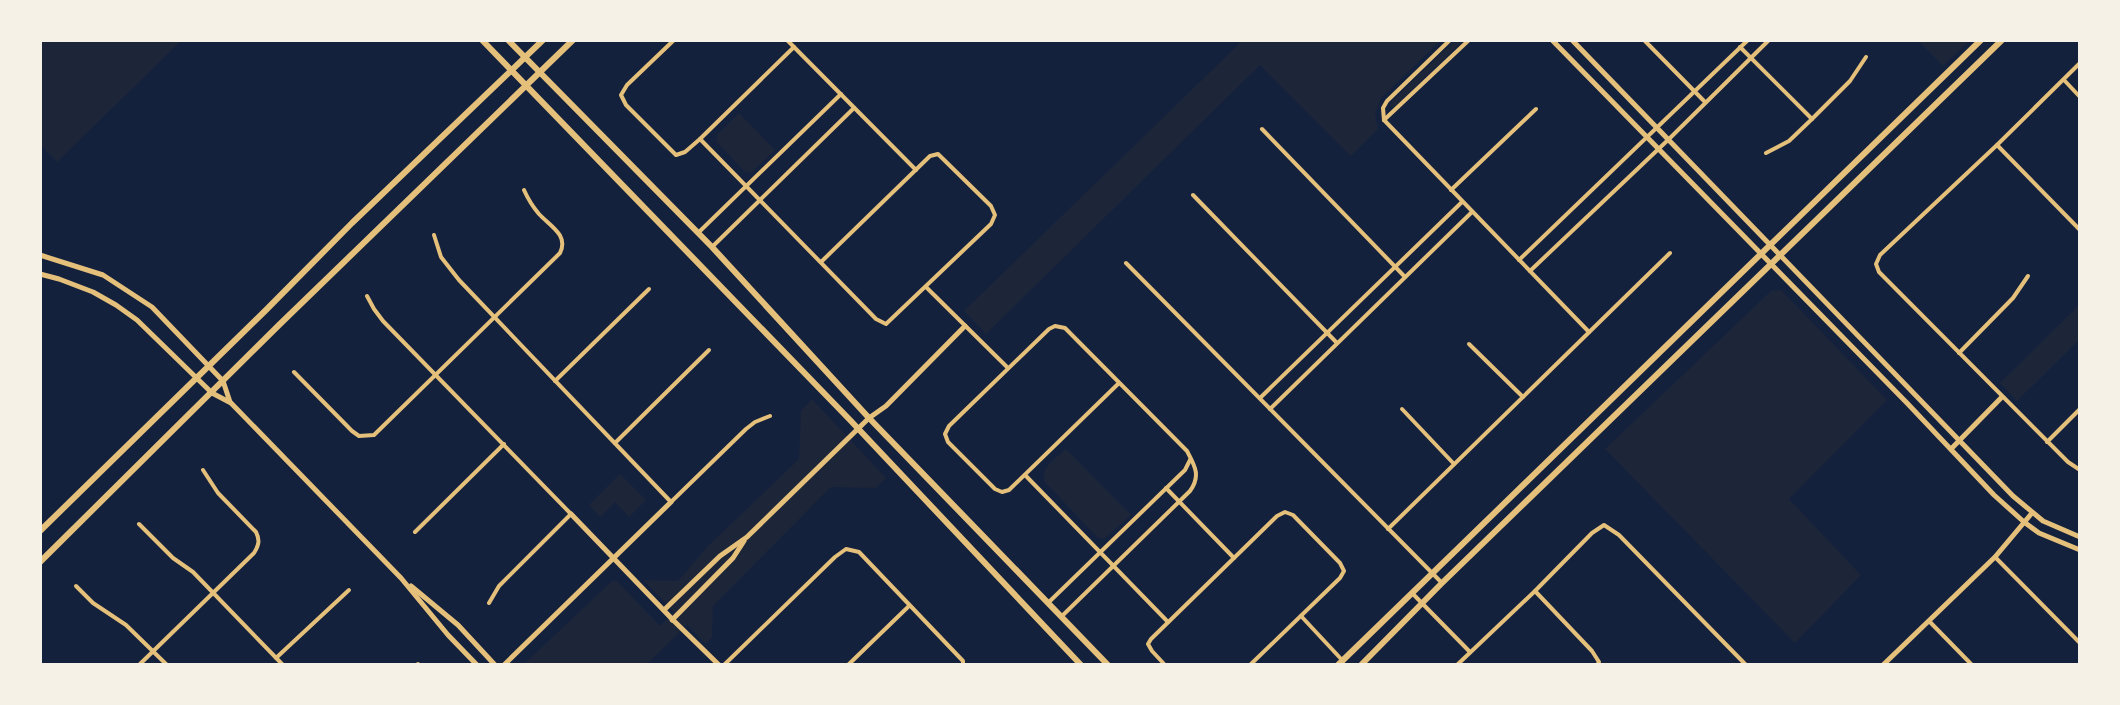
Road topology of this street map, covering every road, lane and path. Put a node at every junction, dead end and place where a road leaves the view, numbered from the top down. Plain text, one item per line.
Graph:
1 (482, 40) edge
2 (508, 40) edge
3 (543, 40) edge
4 (573, 40) edge
5 (674, 40) edge
6 (787, 40) edge
7 (1450, 40) edge
8 (1469, 40) edge
9 (1552, 40) edge
10 (1572, 40) edge
11 (1644, 40) edge
12 (1748, 40) edge
13 (1769, 40) edge
14 (1981, 40) edge
15 (2002, 40) edge
16 (794, 47) junction
17 (1740, 47) junction
18 (1866, 57) dead end
19 (526, 58) junction
20 (1751, 58) junction
21 (2080, 63) edge
22 (512, 71) junction
23 (539, 72) junction
24 (2064, 80) junction
25 (526, 85) junction
26 (1694, 91) junction
27 (841, 94) junction
28 (2080, 97) edge
29 (1705, 102) junction
30 (854, 108) junction
31 (1536, 109) dead end
32 (1812, 119) junction
33 (1384, 120) junction
34 (1657, 127) junction
35 (1262, 129) dead end
36 (1646, 137) junction
37 (700, 139) junction
38 (1669, 139) junction
39 (1997, 145) junction
40 (1658, 149) junction
41 (1766, 153) dead end
42 (916, 170) junction
43 (746, 186) junction
44 (524, 190) dead end
45 (1451, 190) junction
46 (1193, 195) dead end
47 (759, 200) junction
48 (1462, 202) junction
49 (1472, 212) junction
50 (2080, 230) edge
51 (698, 233) junction
52 (434, 235) dead end
53 (1771, 245) junction
54 (712, 247) junction
55 (1670, 253) dead end
56 (1762, 254) junction
57 (40, 255) edge
58 (1780, 255) junction
59 (1519, 260) junction
60 (821, 262) junction
61 (1126, 263) dead end
62 (1771, 264) junction
63 (1395, 267) junction
64 (1530, 271) junction
65 (40, 274) edge
66 (2028, 276) dead end
67 (1405, 277) junction
68 (926, 287) junction
69 (649, 289) dead end
70 (367, 296) dead end
71 (495, 318) junction
72 (965, 326) junction
73 (1589, 332) junction
74 (1327, 333) junction
75 (1337, 343) junction
76 (1469, 344) dead end
77 (709, 350) dead end
78 (1959, 353) junction
79 (209, 366) junction
80 (1007, 368) junction
81 (294, 372) dead end
82 (436, 374) junction
83 (197, 378) junction
84 (223, 381) junction
85 (555, 381) junction
86 (1119, 383) junction
87 (212, 393) junction
88 (1523, 397) junction
89 (1260, 398) junction
90 (2001, 398) junction
91 (231, 403) junction
92 (1270, 409) junction
93 (1402, 409) dead end
94 (2080, 409) edge
95 (770, 416) dead end
96 (869, 418) junction
97 (858, 429) junction
98 (1959, 440) junction
99 (2047, 442) junction
100 (615, 443) junction
101 (504, 444) junction
102 (1951, 449) junction
103 (1191, 458) junction
104 (1454, 464) junction
105 (203, 470) dead end
106 (2080, 470) edge
107 (1025, 475) junction
108 (1166, 488) junction
109 (671, 502) junction
110 (1179, 502) junction
111 (2032, 513) junction
112 (571, 514) junction
113 (2024, 522) junction
114 (139, 524) dead end
115 (1388, 529) junction
116 (40, 531) edge
117 (415, 532) dead end
118 (747, 537) junction
119 (2080, 537) edge
120 (2080, 550) edge
121 (1100, 552) junction
122 (1995, 557) junction
123 (614, 558) junction
124 (1234, 558) junction
125 (40, 562) edge
126 (1113, 566) junction
127 (1431, 573) junction
128 (401, 578) junction
129 (1442, 583) junction
130 (76, 586) dead end
131 (349, 590) dead end
132 (1535, 591) junction
133 (213, 593) junction
134 (1412, 593) junction
135 (1049, 602) junction
136 (489, 603) dead end
137 (1422, 603) junction
138 (909, 606) junction
139 (664, 610) junction
140 (1062, 616) junction
141 (1301, 616) junction
142 (672, 620) junction
143 (1929, 621) junction
144 (1168, 622) junction
145 (2080, 643) edge
146 (153, 651) junction
147 (1470, 652) junction
148 (276, 658) junction
149 (1340, 663) edge
150 (1598, 664) edge
151 (139, 665) edge
152 (167, 665) edge
153 (283, 665) edge
154 (477, 665) edge
155 (495, 665) edge
156 (504, 665) edge
157 (722, 665) edge
158 (848, 665) edge
159 (963, 665) edge
160 (1081, 665) edge
161 (1108, 665) edge
162 (1165, 665) edge
163 (1250, 665) edge
164 (1361, 665) edge
165 (1457, 665) edge
166 (1745, 665) edge
167 (1883, 665) edge
168 (1972, 665) edge

1 - 22 main road
2 - 19 main road
3 - 19 main road
4 - 23 main road
5 - 37 street
6 - 16 street
7 - 33 street
8 - 33 street
9 - 36 street
10 - 34 street
11 - 26 street
12 - 17 street
13 - 20 street
14 - 53 main road
15 - 58 main road
16 - 27 street
16 - 37 street
17 - 20 street
17 - 26 street
18 - 32 street
19 - 22 main road
19 - 23 main road
20 - 29 street
20 - 32 street
21 - 24 street
22 - 25 main road
22 - 79 main road
23 - 25 main road
23 - 51 main road
24 - 28 street
24 - 39 street
25 - 84 main road
25 - 97 main road
26 - 29 street
26 - 34 street
27 - 30 street
27 - 43 street
29 - 38 street
30 - 42 street
30 - 47 street
31 - 45 street
32 - 41 street
33 - 45 street
34 - 36 street
34 - 38 street
35 - 63 street
36 - 40 street
36 - 59 street
37 - 43 street
38 - 40 street
38 - 53 street
39 - 50 street
39 - 78 street
40 - 56 street
40 - 64 street
42 - 60 street
42 - 68 street
43 - 47 street
43 - 51 street
44 - 71 street
45 - 48 street
46 - 74 street
47 - 54 street
47 - 60 street
48 - 49 street
48 - 63 street
49 - 59 street
49 - 67 street
51 - 54 main road
52 - 71 street
53 - 56 main road
53 - 58 street
54 - 96 main road
55 - 73 street
56 - 62 street
56 - 127 main road
57 - 79 street
58 - 62 main road
58 - 98 street
59 - 64 street
60 - 68 street
61 - 89 street
62 - 102 street
62 - 129 main road
63 - 67 street
63 - 74 street
64 - 73 street
65 - 83 street
66 - 78 street
67 - 75 street
68 - 72 street
69 - 85 street
70 - 82 street
71 - 82 street
71 - 85 street
72 - 80 street
72 - 96 street
73 - 88 street
74 - 75 street
74 - 89 street
75 - 92 street
76 - 88 street
77 - 100 street
78 - 90 street
79 - 83 main road
79 - 84 street
80 - 86 street
80 - 107 street
81 - 82 street
82 - 101 street
83 - 87 street
83 - 116 main road
84 - 87 main road
84 - 91 street
85 - 100 street
86 - 103 street
86 - 107 street
87 - 91 street
87 - 125 main road
88 - 104 street
89 - 92 street
90 - 98 street
90 - 99 street
91 - 128 street
92 - 115 street
93 - 104 street
94 - 99 street
95 - 109 street
96 - 97 street
96 - 135 main road
97 - 118 street
97 - 160 main road
98 - 102 street
98 - 111 street
99 - 106 street
100 - 109 street
101 - 112 street
101 - 117 street
102 - 113 street
103 - 108 street
103 - 110 street
104 - 115 street
105 - 133 street
107 - 121 street
108 - 110 street
108 - 121 street
109 - 123 street
110 - 124 street
110 - 126 street
111 - 113 street
111 - 119 street
112 - 123 street
112 - 136 street
113 - 120 street
113 - 122 street
114 - 133 street
115 - 127 street
118 - 139 street
118 - 142 street
121 - 126 street
121 - 135 street
122 - 143 street
122 - 145 street
123 - 139 street
123 - 156 street
124 - 141 street
124 - 144 street
126 - 140 street
126 - 144 street
127 - 129 street
127 - 134 main road
128 - 154 street
128 - 155 street
129 - 137 main road
130 - 146 street
131 - 148 street
132 - 147 street
132 - 150 street
132 - 166 street
133 - 146 street
133 - 148 street
134 - 137 street
134 - 149 main road
135 - 140 main road
137 - 147 street
137 - 164 main road
138 - 157 street
138 - 158 street
138 - 159 street
139 - 142 street
140 - 161 main road
141 - 149 street
141 - 163 street
142 - 157 street
143 - 167 street
143 - 168 street
144 - 162 street
146 - 151 street
146 - 152 street
147 - 165 street
148 - 153 street

